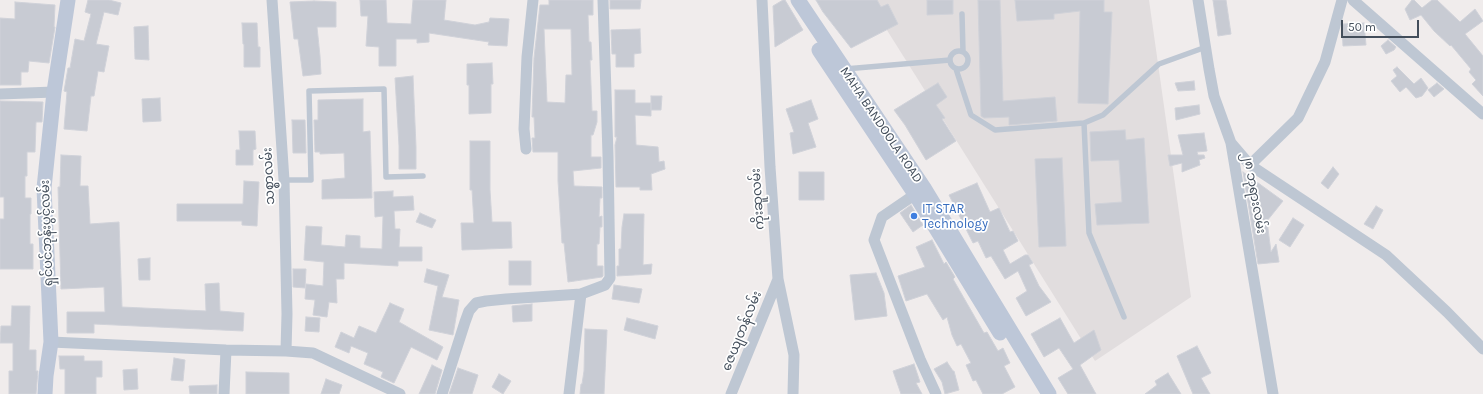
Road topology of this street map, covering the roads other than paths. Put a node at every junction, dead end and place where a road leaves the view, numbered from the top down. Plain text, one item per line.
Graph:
1 (68, 0) edge
2 (272, 0) edge
3 (533, 0) edge
4 (603, 0) edge
5 (762, 0) edge
6 (787, 0) edge
7 (798, 0) edge
8 (1198, 0) edge
9 (1342, 0) edge
10 (1353, 0) edge
11 (962, 14) dead end
12 (1206, 47) junction
13 (963, 52) junction
14 (950, 60) junction
15 (837, 69) junction
16 (956, 69) junction
17 (54, 92) junction
18 (0, 94) edge
19 (1483, 114) edge
20 (1084, 124) junction
21 (1231, 143) junction
22 (526, 149) dead end
23 (1250, 165) junction
24 (423, 176) dead end
25 (284, 180) junction
26 (920, 191) junction
27 (778, 279) junction
28 (582, 294) junction
29 (1124, 317) dead end
30 (51, 342) junction
31 (1483, 349) edge
32 (226, 350) junction
33 (286, 351) junction
34 (45, 394) edge
35 (224, 394) edge
36 (400, 394) edge
37 (442, 394) edge
38 (569, 394) edge
39 (731, 394) edge
40 (793, 394) edge
41 (936, 394) edge
42 (1038, 394) edge
43 (1049, 394) edge
44 (1274, 394) edge

1 - 17 main road, ရှင်ပင်ဘုန်းပွင့်လမ်း
2 - 25 street, သစ္စာလမ်း
3 - 22 street
4 - 28 street
5 - 27 street, ကိုးဆူလမ်း
6 - 15 main road, MAHA BANDOOLA ROAD
7 - 15 main road, MAHA BANDOOLA ROAD
8 - 12 street, ၂၈ ဘုရားလမ်း
9 - 23 street
10 - 19 street
11 - 13 lane
12 - 20 lane
12 - 21 street, ၂၈ ဘုရားလမ်း
13 - 14 lane
13 - 16 lane
14 - 15 lane
14 - 16 lane
15 - 26 main road, MAHA BANDOOLA ROAD
16 - 20 lane
17 - 18 street
17 - 30 main road, ရှင်ပင်ဘုန်းပွင့်လမ်း
20 - 29 lane
21 - 23 street
21 - 44 street, ၂၈ ဘုရားလမ်း
23 - 31 street
24 - 25 lane
25 - 33 street, သစ္စာလမ်း
26 - 41 street
26 - 42 main road, MAHA BANDOOLA ROAD
26 - 43 main road, MAHA BANDOOLA ROAD
27 - 39 street, ဇေယျတန်လမ်း
27 - 40 street, ကိုးဆူလမ်း
28 - 37 street
28 - 38 street
30 - 32 street
30 - 34 main road, ရှင်ပင်ဘုန်းပွင့်လမ်း
32 - 33 street
32 - 35 street
33 - 36 street

